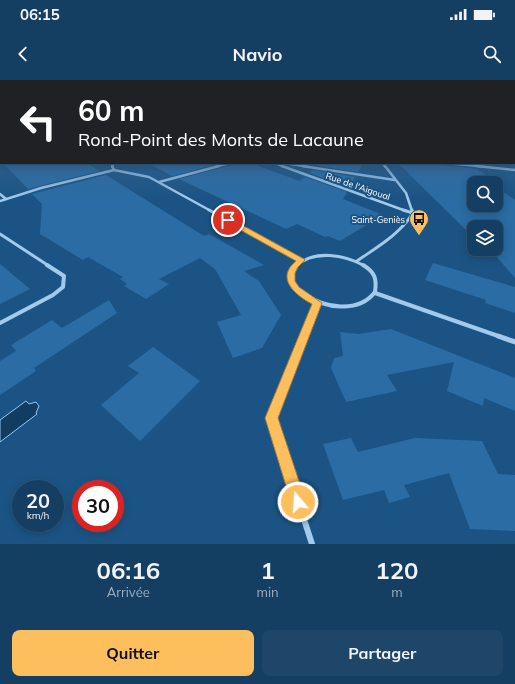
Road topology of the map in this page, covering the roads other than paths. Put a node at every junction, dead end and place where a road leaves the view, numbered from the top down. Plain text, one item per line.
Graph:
1 (114, 164) edge
2 (227, 164) edge
3 (277, 164) edge
4 (288, 164) edge
5 (383, 164) edge
6 (452, 164) edge
7 (114, 170) junction
8 (515, 170) edge
9 (394, 180) junction
10 (159, 182) junction
11 (0, 194) edge
12 (6, 199) junction
13 (0, 201) edge
14 (413, 212) junction
15 (0, 234) edge
16 (301, 260) junction
17 (357, 261) junction
18 (374, 293) junction
19 (317, 303) junction
20 (0, 323) edge
21 (515, 342) edge
22 (312, 544) edge

1 - 7 street
2 - 10 street
3 - 14 street, Rue de l'Aigoual
4 - 9 street, Rue de l'Aigoual
5 - 9 street
6 - 8 street
7 - 10 street
7 - 12 street
9 - 14 street
10 - 16 street
11 - 12 street
12 - 13 street
14 - 17 street
15 - 20 street
16 - 17 street
16 - 19 street
17 - 18 street
18 - 19 street
18 - 21 street
19 - 22 street

